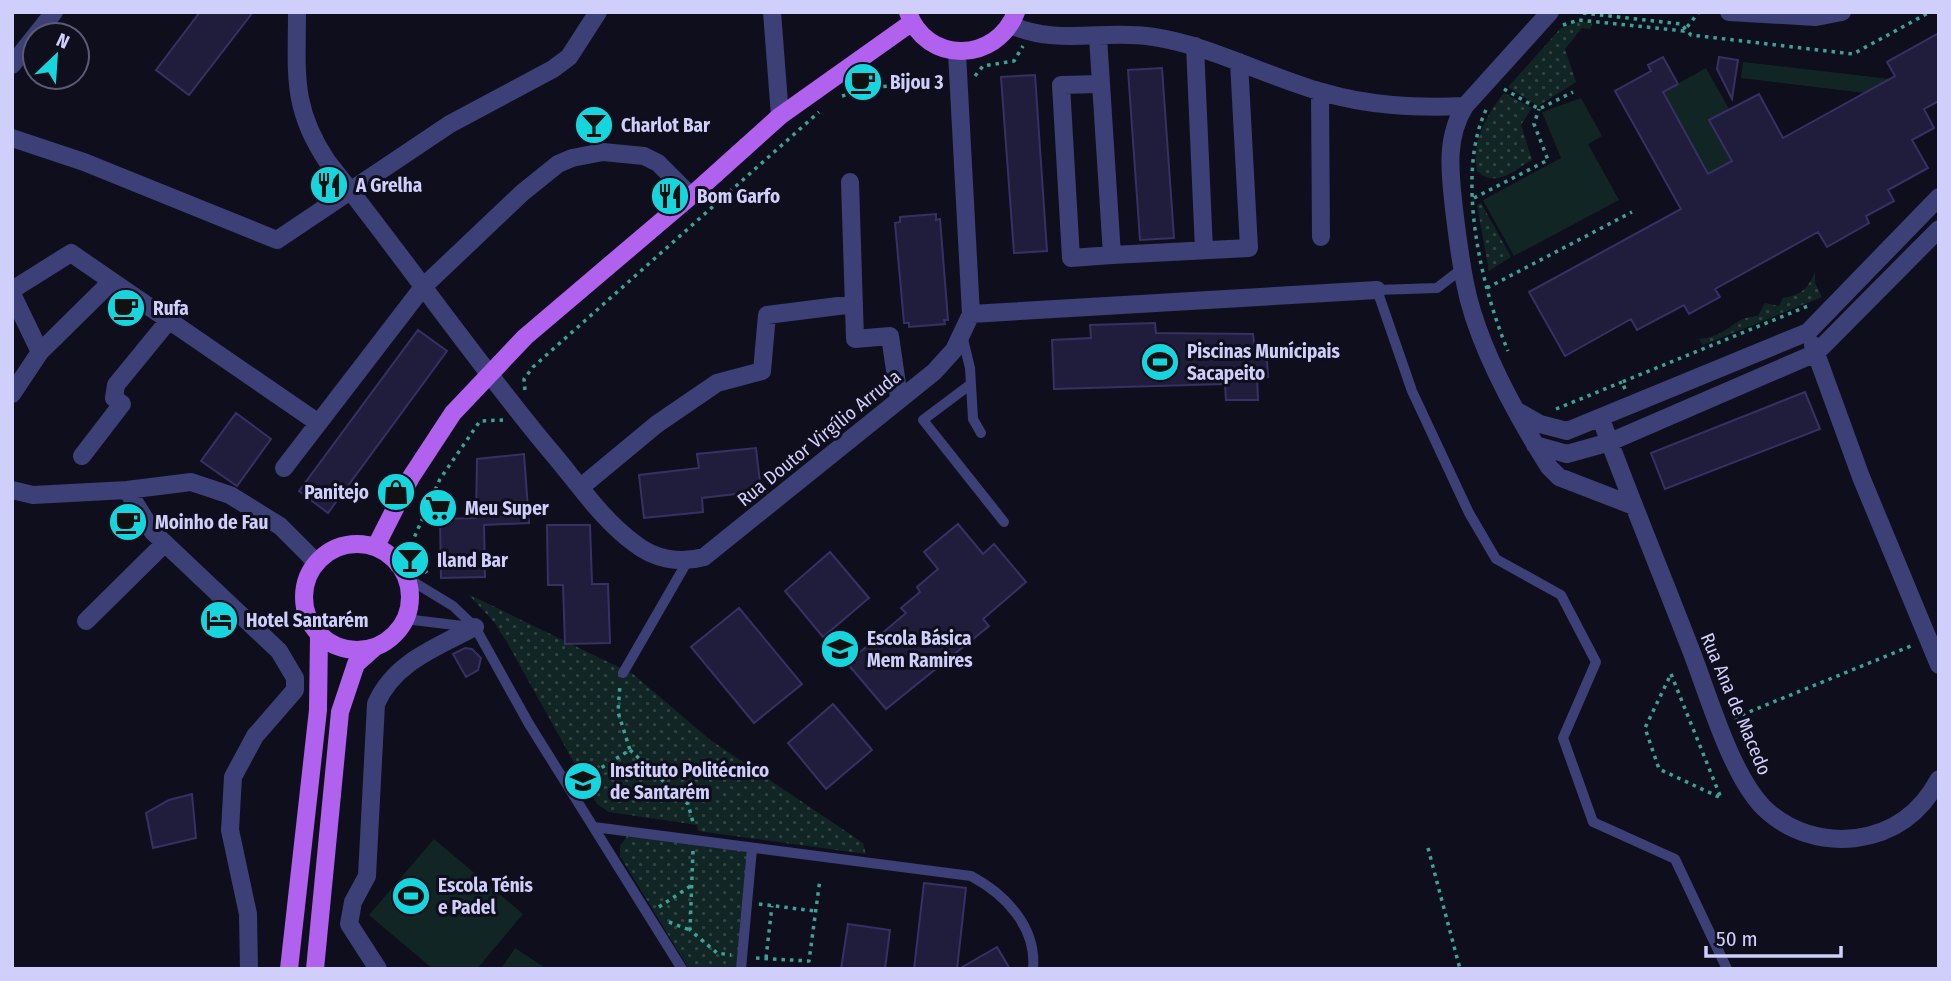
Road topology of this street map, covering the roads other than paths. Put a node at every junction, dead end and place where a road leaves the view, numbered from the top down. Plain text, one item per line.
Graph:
1 (297, 12) edge
2 (598, 12) edge
3 (772, 12) edge
4 (1729, 12) edge
5 (1842, 12) edge
6 (1549, 13) edge
7 (910, 17) edge
8 (1013, 19) edge
9 (1098, 37) junction
10 (1195, 47) junction
11 (957, 53) junction
12 (1238, 62) junction
13 (1101, 84) junction
14 (1320, 92) junction
15 (1465, 106) junction
16 (780, 116) junction
17 (12, 138) edge
18 (850, 182) dead end
19 (350, 190) junction
20 (691, 196) junction
21 (1939, 198) edge
22 (1939, 229) edge
23 (1321, 237) dead end
24 (1204, 250) junction
25 (1112, 255) junction
26 (1462, 268) junction
27 (112, 281) junction
28 (423, 287) junction
29 (1377, 290) junction
30 (12, 292) edge
31 (854, 304) junction
32 (971, 314) junction
33 (170, 319) junction
34 (1808, 332) junction
35 (962, 334) junction
36 (40, 352) junction
37 (1816, 354) junction
38 (487, 374) junction
39 (971, 384) junction
40 (12, 394) edge
41 (899, 398) junction
42 (1519, 412) junction
43 (1601, 419) junction
44 (317, 422) junction
45 (981, 433) dead end
46 (1610, 442) junction
47 (1535, 445) junction
48 (82, 456) dead end
49 (284, 468) dead end
50 (581, 486) junction
51 (12, 490) edge
52 (127, 490) junction
53 (1634, 506) junction
54 (1004, 522) dead end
55 (165, 543) junction
56 (376, 546) junction
57 (316, 562) junction
58 (687, 562) junction
59 (407, 578) junction
60 (405, 619) junction
61 (86, 621) dead end
62 (475, 627) junction
63 (319, 635) junction
64 (374, 647) junction
65 (1939, 665) edge
66 (623, 673) road end
67 (1939, 779) edge
68 (594, 827) junction
69 (752, 849) junction
70 (249, 969) edge
71 (289, 969) edge
72 (315, 969) edge
73 (378, 969) edge
74 (682, 969) edge
75 (741, 969) edge
76 (1033, 969) edge
77 (1727, 969) edge

1 - 19 street
2 - 19 street
3 - 16 street
4 - 5 street
6 - 15 street
7 - 11 main road
7 - 16 main road
8 - 9 street
8 - 11 main road
9 - 10 street
9 - 13 street
10 - 12 street
10 - 24 street
11 - 32 street, Rua Doutor Virgílio Arruda
12 - 14 street
12 - 24 street
13 - 25 street
13 - 25 street
14 - 15 street
14 - 23 street
15 - 26 street
16 - 20 main road
17 - 19 street
18 - 31 street
19 - 28 street
20 - 28 street
20 - 38 main road
21 - 34 street
22 - 37 street
24 - 25 street
26 - 29 lane
26 - 42 street
27 - 30 street
27 - 33 street
27 - 36 street
28 - 38 street
28 - 44 street
29 - 32 street
29 - 77 lane
30 - 36 street
31 - 41 street
31 - 50 street
32 - 35 street, Rua Doutor Virgílio Arruda
33 - 44 street
33 - 48 street
34 - 37 street
34 - 43 street
35 - 39 lane
35 - 41 street, Rua Doutor Virgílio Arruda
36 - 40 street
37 - 46 street
37 - 65 street
38 - 50 street
38 - 56 main road
39 - 45 lane
39 - 54 lane
41 - 58 street, Rua Doutor Virgílio Arruda
42 - 43 street
42 - 47 street
43 - 46 street, Rua Ana de Macedo
44 - 49 street
46 - 47 street
46 - 53 street, Rua Ana de Macedo
47 - 53 street
50 - 58 street
51 - 52 street
52 - 55 street
52 - 57 street
53 - 67 street, Rua Ana de Macedo
55 - 61 street
55 - 70 street
56 - 57 main road
56 - 59 main road
57 - 63 main road
58 - 66 lane
59 - 60 main road
59 - 62 lane
60 - 62 lane
60 - 64 main road
62 - 68 lane
62 - 73 street
63 - 64 main road
63 - 71 main road
64 - 72 main road
68 - 69 lane
68 - 74 lane
69 - 75 lane
69 - 76 lane

